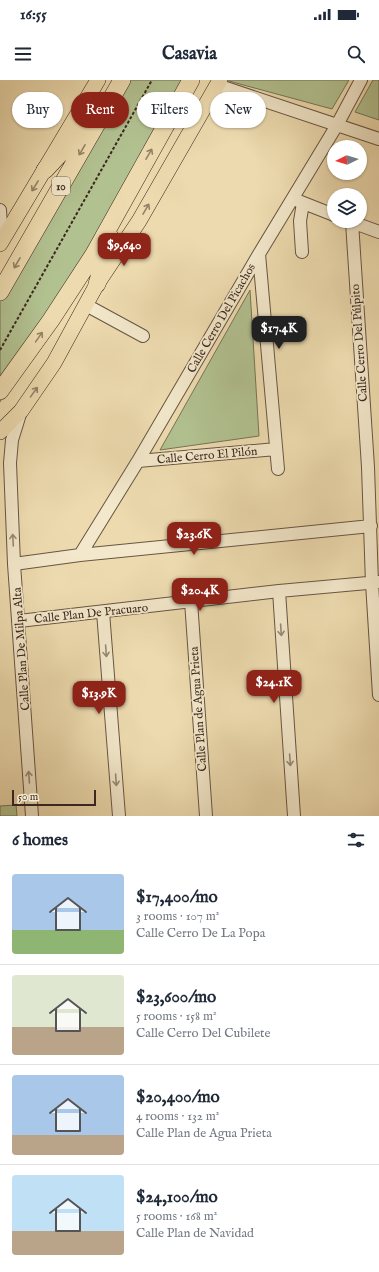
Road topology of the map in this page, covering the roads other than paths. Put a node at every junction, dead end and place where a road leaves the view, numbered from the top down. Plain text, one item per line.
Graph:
1 (98, 80) edge
2 (122, 80) edge
3 (191, 80) edge
4 (361, 80) edge
5 (219, 82) edge
6 (115, 92) edge
7 (337, 125) junction
8 (85, 128) edge
9 (94, 128) edge
10 (379, 139) edge
11 (45, 170) junction
12 (297, 201) junction
13 (120, 206) junction
14 (0, 210) edge
15 (327, 212) edge
16 (350, 228) edge
17 (367, 228) edge
18 (379, 232) edge
19 (1, 242) edge
20 (302, 252) dead end
21 (259, 254) junction
22 (97, 284) junction
23 (0, 292) edge
24 (86, 305) junction
25 (143, 336) dead end
26 (0, 391) edge
27 (21, 411) junction
28 (0, 432) edge
29 (276, 449) junction
30 (138, 461) junction
31 (278, 469) dead end
32 (370, 526) junction
33 (80, 555) junction
34 (14, 564) junction
35 (375, 583) edge
36 (279, 591) junction
37 (190, 601) junction
38 (104, 612) junction
39 (19, 621) junction
40 (379, 696) edge
41 (32, 816) edge
42 (119, 816) edge
43 (206, 816) edge
44 (294, 816) edge

1 - 11 main road
2 - 6 highway, 10
13 -> 3 highway
4 - 7 street, Calle Cerro Del Picachos
5 - 7 street
22 -> 5 main road
7 - 10 street
7 - 12 street, Calle Cerro Del Picachos
8 - 11 highway
9 -> 23 highway, 10
11 -> 19 main road
12 - 15 street
12 - 20 street
12 - 21 street, Calle Cerro Del Picachos
13 - 22 highway
26 -> 13 highway
14 - 19 street
16 - 32 street, Calle Cerro Del Púlpito
17 - 18 street
21 - 29 street
21 - 30 street, Calle Cerro Del Picachos
22 - 24 main road
24 - 25 street
27 -> 24 main road
27 - 28 main road
34 -> 27 street, Calle Plan De Milpa Alta
29 - 30 street, Calle Cerro El Pilón
29 - 31 street
30 - 33 street, Calle Cerro Del Picachos
32 - 33 street
32 - 35 street, Calle Cerro Del Púlpito
33 - 34 street
34 - 39 street, Calle Plan De Milpa Alta
35 - 36 street, Calle Plan De Pracuaro
35 - 40 street, Calle Cerro Del Púlpito
36 - 37 street, Calle Plan De Pracuaro
36 -> 44 street
37 - 38 street, Calle Plan De Pracuaro
37 - 43 street, Calle Plan de Agua Prieta
38 - 39 street, Calle Plan De Pracuaro
38 -> 42 street
41 -> 39 street, Calle Plan De Milpa Alta

